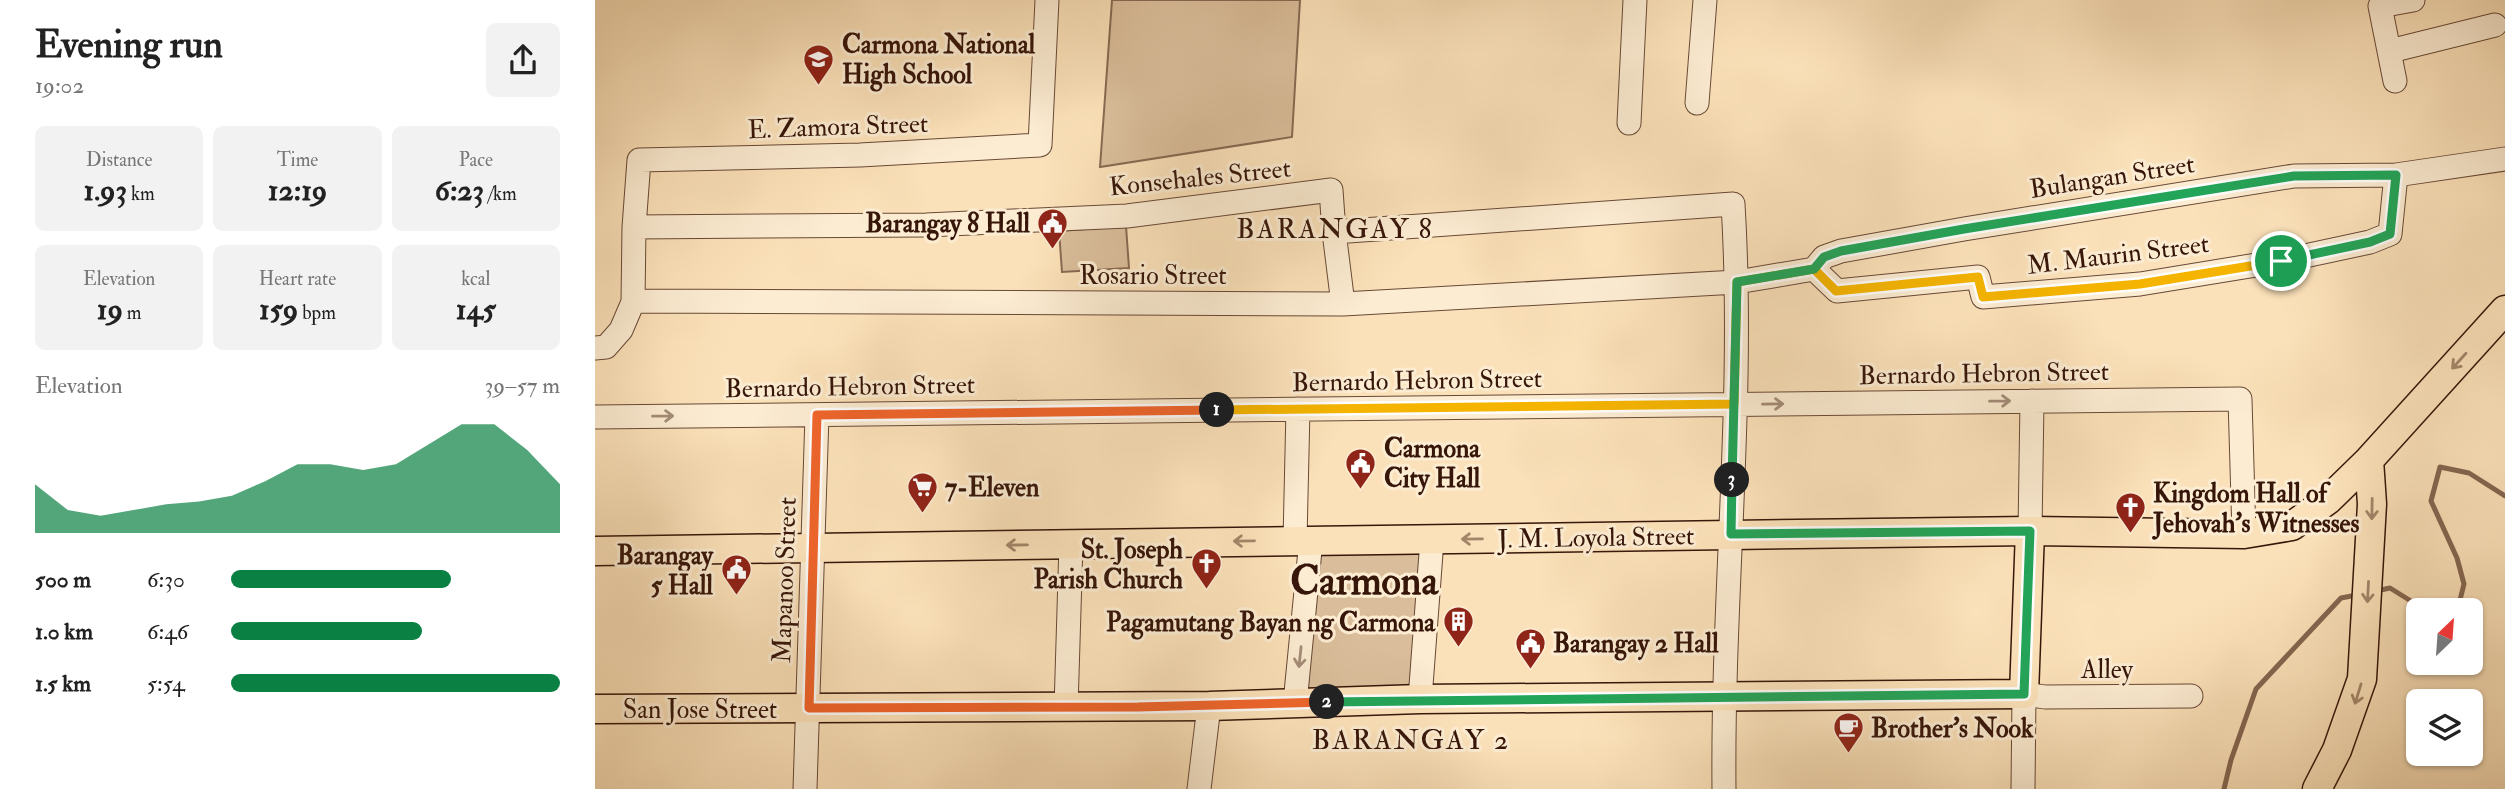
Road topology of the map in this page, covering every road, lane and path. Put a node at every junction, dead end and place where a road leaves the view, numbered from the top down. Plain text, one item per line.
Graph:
1 (1047, 0) edge
2 (1635, 0) edge
3 (1705, 0) edge
4 (2413, 0) edge
5 (2495, 25) dead end
6 (2390, 51) junction
7 (2395, 81) dead end
8 (1697, 103) dead end
9 (1629, 123) dead end
10 (2505, 159) edge
11 (2396, 175) junction
12 (634, 227) junction
13 (1334, 232) junction
14 (1814, 269) junction
15 (1737, 282) junction
16 (633, 302) junction
17 (1343, 304) junction
18 (2505, 310) edge
19 (595, 348) edge
20 (2032, 401) junction
21 (1734, 404) junction
22 (1298, 409) junction
23 (817, 415) junction
24 (595, 417) edge
25 (2369, 460) junction
26 (2030, 531) junction
27 (1731, 534) junction
28 (2244, 534) junction
29 (1303, 540) junction
30 (1432, 540) junction
31 (1071, 544) junction
32 (812, 547) junction
33 (595, 551) edge
34 (2024, 694) junction
35 (1723, 696) junction
36 (2191, 696) dead end
37 (1420, 699) junction
38 (1295, 703) junction
39 (1209, 706) junction
40 (809, 708) junction
41 (1066, 708) junction
42 (595, 709) edge
43 (805, 789) edge
44 (1199, 789) edge
45 (1724, 789) edge
46 (2023, 789) edge
47 (2316, 789) edge

1 - 12 street, E. Zamora Street
2 - 9 street
3 - 8 street
4 - 6 street
5 - 6 street
6 - 7 street
10 - 11 street, Bulangan Street
11 - 14 street, Bulangan Street
11 - 14 street, M. Maurin Street
12 - 13 street, Konsehales Street
12 - 16 street
13 - 15 street
13 - 17 street
14 - 15 street, Bulangan Street
15 - 17 street, Rosario Street
15 - 21 street
16 - 17 street, Rosario Street
16 - 19 street
18 -> 25 main road, J. M. Loyola Street
21 -> 20 street, Bernardo Hebron Street
20 - 26 street
20 - 28 street, Bernardo Hebron Street
21 - 22 street, Bernardo Hebron Street
21 - 27 street
22 - 23 street, Bernardo Hebron Street
22 - 29 street
24 -> 23 street, Bernardo Hebron Street
23 - 32 street, Mapanoo Street
25 - 28 main road, J. M. Loyola Street
25 -> 47 main road
26 - 27 main road, J. M. Loyola Street
26 - 28 main road, J. M. Loyola Street
26 - 34 main road
27 -> 30 main road, J. M. Loyola Street
27 - 35 street
29 - 30 main road, J. M. Loyola Street
29 -> 31 main road, J. M. Loyola Street
29 -> 38 street
30 - 37 street
31 -> 32 main road, J. M. Loyola Street
31 - 41 street
32 - 33 main road, J. M. Loyola Street
32 - 40 street, Mapanoo Street
34 - 35 main road, San Jose Street
34 - 36 street, Alley
34 - 46 street
35 - 37 main road, San Jose Street
35 - 45 street
37 - 38 main road, San Jose Street
38 - 39 main road, San Jose Street
39 - 41 main road, San Jose Street
39 - 44 street
40 - 41 main road, San Jose Street
40 - 42 main road, San Jose Street
40 - 43 street, Mapanoo Street

